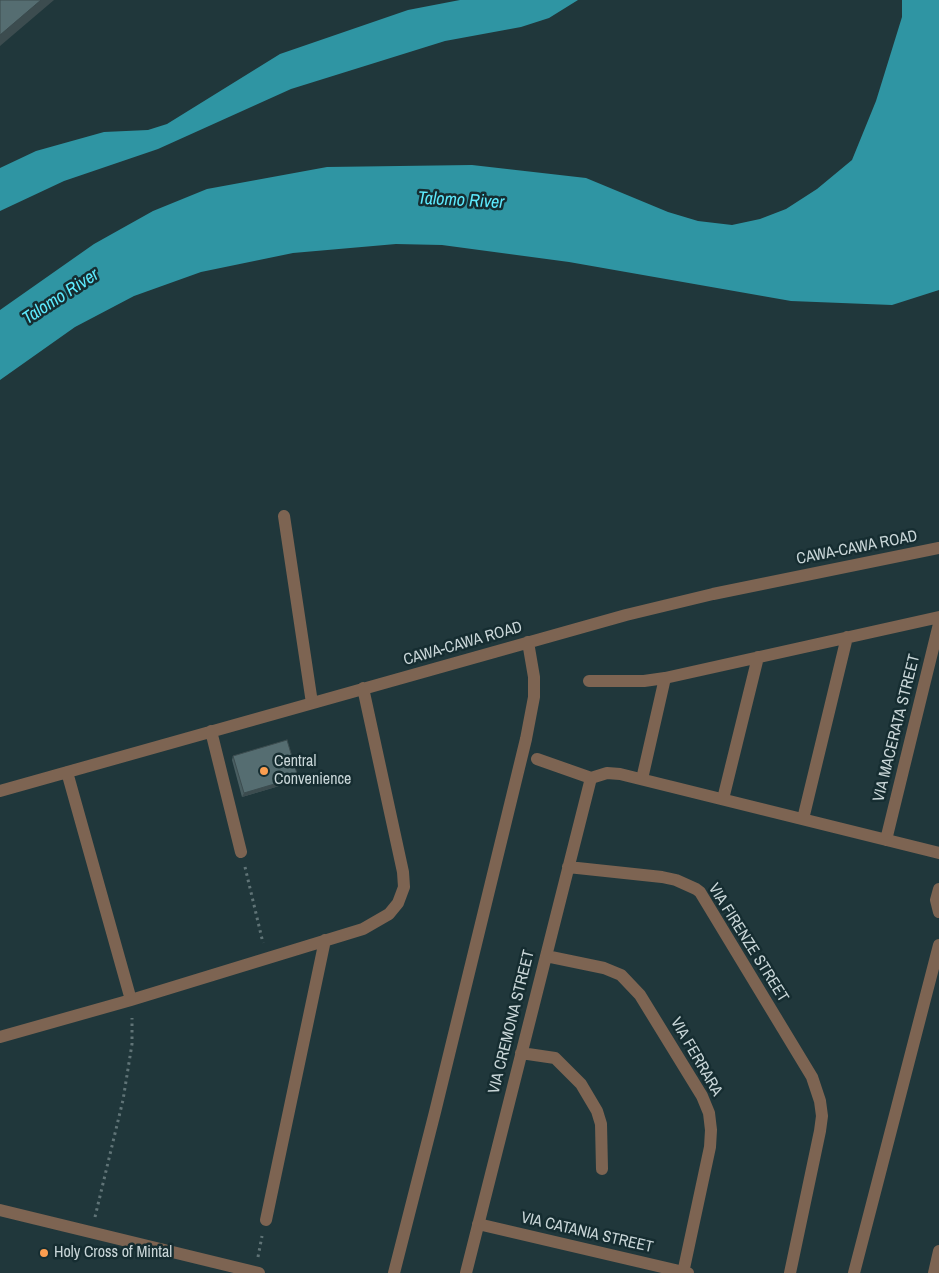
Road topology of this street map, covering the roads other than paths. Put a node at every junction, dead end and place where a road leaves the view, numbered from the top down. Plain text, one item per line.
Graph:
1 (284, 516) dead end
2 (939, 548) edge
3 (939, 617) edge
4 (939, 624) edge
5 (847, 637) junction
6 (528, 642) junction
7 (758, 658) junction
8 (665, 678) junction
9 (589, 681) dead end
10 (364, 688) junction
11 (312, 703) junction
12 (211, 731) junction
13 (537, 759) dead end
14 (67, 772) junction
15 (590, 778) junction
16 (642, 779) junction
17 (0, 791) edge
18 (723, 799) junction
19 (803, 819) junction
20 (886, 840) junction
21 (241, 852) road end
22 (939, 853) edge
23 (568, 867) junction
24 (939, 889) edge
25 (939, 912) edge
26 (325, 940) junction
27 (939, 945) edge
28 (546, 956) junction
29 (131, 1000) junction
30 (0, 1037) edge
31 (521, 1053) junction
32 (602, 1169) dead end
33 (0, 1210) edge
34 (266, 1220) road end
35 (478, 1224) junction
36 (939, 1251) edge
37 (257, 1272) edge
38 (394, 1273) edge
39 (466, 1273) edge
40 (685, 1273) edge
41 (790, 1273) edge
42 (854, 1273) edge
43 (934, 1273) edge

1 - 11 street
2 - 6 street, CAWA-CAWA ROAD
3 - 5 street
4 - 20 street, VIA MACERATA STREET
5 - 7 street
5 - 19 street
6 - 10 street, CAWA-CAWA ROAD
6 - 38 street
7 - 8 street
7 - 18 street
8 - 9 street
8 - 16 street
10 - 11 street, CAWA-CAWA ROAD
10 - 26 street
11 - 12 street, CAWA-CAWA ROAD
12 - 14 street, CAWA-CAWA ROAD
12 - 21 street
13 - 15 street
14 - 17 street, CAWA-CAWA ROAD
14 - 29 street
15 - 16 street
15 - 23 street, VIA CREMONA STREET
16 - 18 street
18 - 19 street
19 - 20 street
20 - 22 street
23 - 28 street, VIA CREMONA STREET
23 - 41 street, VIA FIRENZE STREET
24 - 25 street
26 - 29 street
26 - 34 street
27 - 42 street
28 - 31 street, VIA CREMONA STREET
28 - 40 street, VIA FERRARA
29 - 30 street
31 - 32 street
31 - 35 street, VIA CREMONA STREET
33 - 37 street
35 - 39 street, VIA CREMONA STREET
35 - 40 street, VIA CATANIA STREET
36 - 43 street

